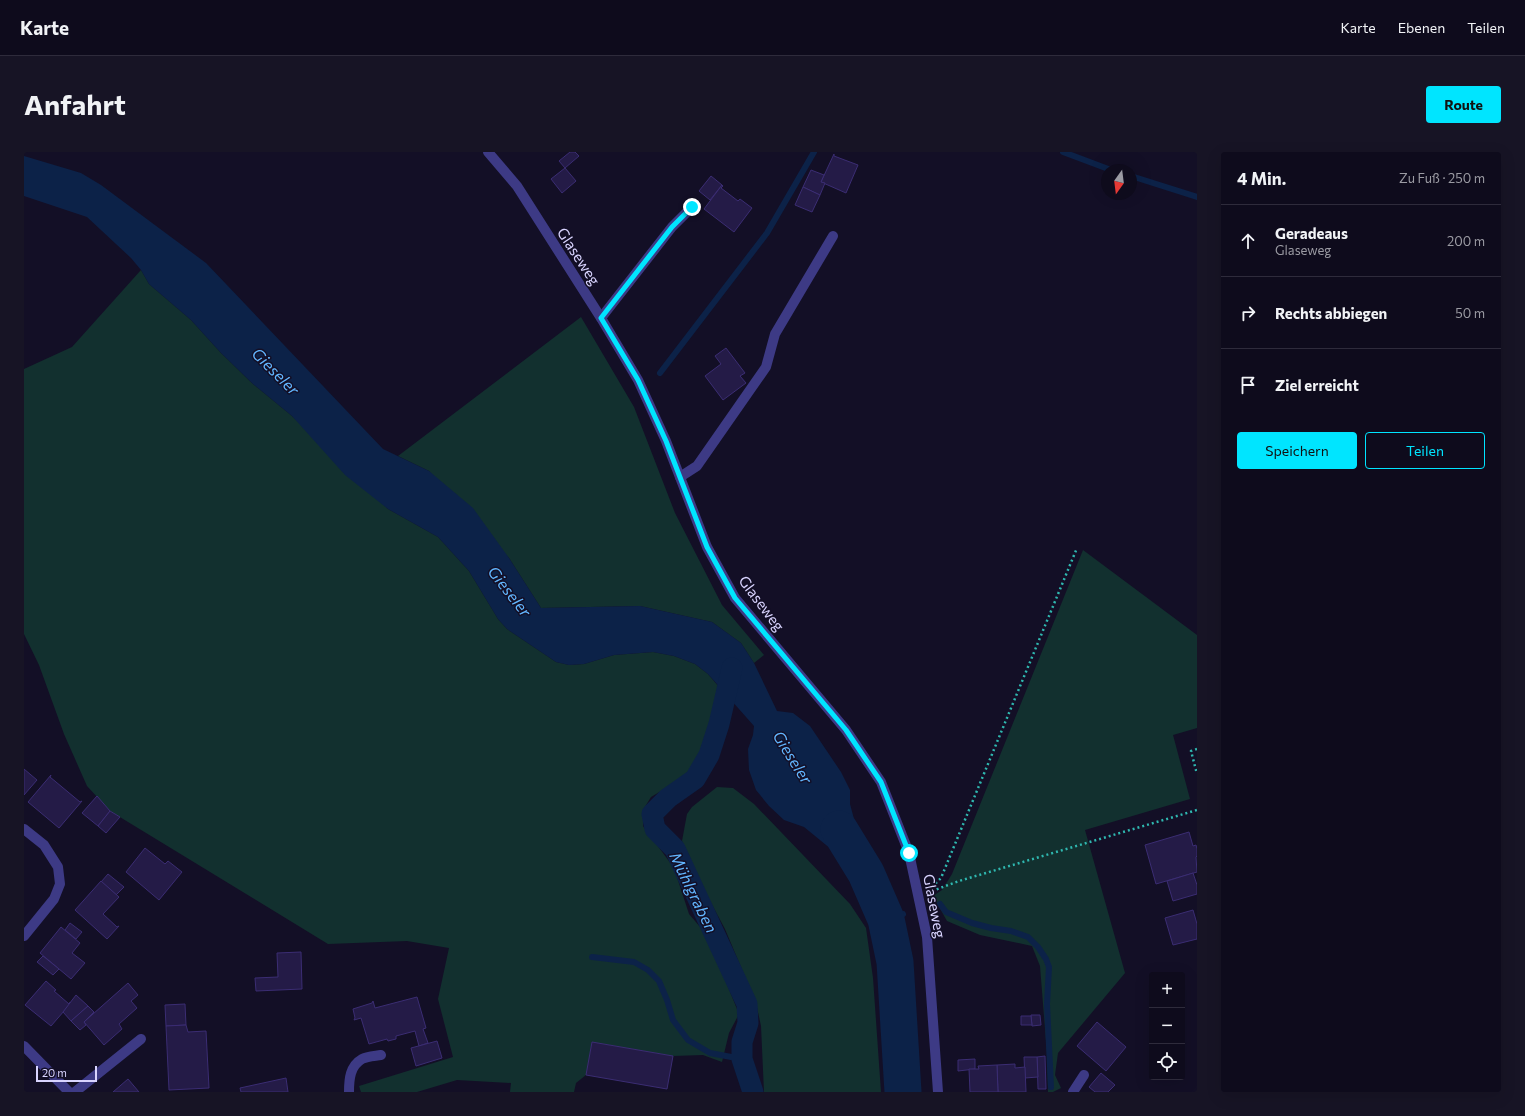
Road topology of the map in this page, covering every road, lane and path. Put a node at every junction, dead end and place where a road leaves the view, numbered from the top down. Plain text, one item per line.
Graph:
1 (488, 152) edge
2 (692, 207) dead end
3 (833, 236) dead end
4 (601, 318) junction
5 (680, 477) junction
6 (1077, 548) dead end
7 (1197, 749) edge
8 (1197, 774) edge
9 (1197, 810) edge
10 (24, 829) edge
11 (918, 896) junction
12 (24, 936) edge
13 (141, 1039) dead end
14 (24, 1046) edge
15 (381, 1055) dead end
16 (1084, 1075) dead end
17 (69, 1092) edge
18 (75, 1092) edge
19 (349, 1092) edge
20 (938, 1092) edge
21 (1073, 1092) edge

1 - 4 street, Glaseweg
2 - 4 street
3 - 5 street
4 - 5 street, Glaseweg
5 - 11 street, Glaseweg
6 - 11 path
7 - 8 path
9 - 11 path
10 - 12 street
11 - 20 street, Glaseweg
13 - 18 street
14 - 17 street
15 - 19 street
16 - 21 street

